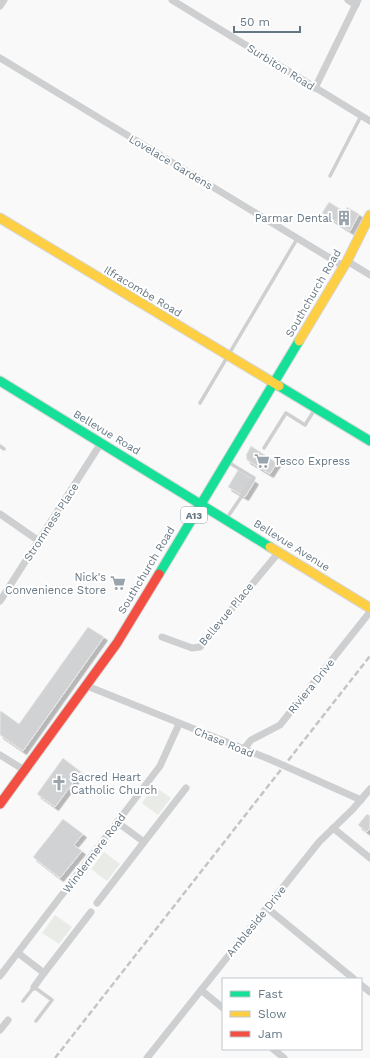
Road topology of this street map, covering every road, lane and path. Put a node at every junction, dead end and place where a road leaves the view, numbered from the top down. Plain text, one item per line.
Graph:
1 (4, 0) edge
2 (172, 0) edge
3 (348, 0) edge
4 (357, 2) edge
5 (0, 6) edge
6 (0, 58) edge
7 (315, 88) junction
8 (361, 116) junction
9 (370, 121) edge
10 (330, 176) dead end
11 (370, 215) edge
12 (0, 218) edge
13 (298, 239) junction
14 (345, 263) junction
15 (370, 275) edge
16 (227, 356) junction
17 (0, 381) edge
18 (274, 384) junction
19 (200, 403) dead end
20 (316, 408) junction
21 (370, 441) edge
22 (101, 443) junction
23 (0, 446) edge
24 (264, 448) dead end
25 (4, 449) dead end
26 (227, 461) junction
27 (201, 503) junction
28 (0, 514) edge
29 (227, 519) junction
30 (39, 541) junction
31 (279, 552) junction
32 (0, 601) edge
33 (370, 608) edge
34 (370, 612) edge
35 (162, 637) dead end
36 (87, 686) junction
37 (179, 724) junction
38 (243, 750) junction
39 (0, 755) edge
40 (26, 771) junction
41 (186, 788) dead end
42 (370, 789) edge
43 (361, 800) junction
44 (0, 804) edge
45 (117, 822) junction
46 (333, 828) junction
47 (144, 842) junction
48 (370, 858) edge
49 (97, 903) dead end
50 (266, 908) junction
51 (91, 912) dead end
52 (18, 953) junction
53 (44, 973) junction
54 (0, 976) edge
55 (353, 978) edge
56 (362, 986) edge
57 (34, 987) junction
58 (201, 990) junction
59 (370, 992) edge
60 (23, 1001) dead end
61 (222, 1007) edge
62 (8, 1020) dead end
63 (36, 1021) dead end
64 (0, 1030) edge
65 (274, 1050) edge
66 (147, 1058) edge
67 (284, 1058) edge

1 - 5 street
2 - 7 street, Surbiton Road
3 - 4 street
4 - 7 street
6 - 13 street, Lovelace Gardens
7 - 8 street, Surbiton Road
8 - 9 street, Surbiton Road
8 - 10 lane
11 - 14 street, Southchurch Road / A13
12 - 16 street, Ilfracombe Road
13 - 14 street, Lovelace Gardens
13 - 16 lane
14 - 15 street, Lovelace Gardens
14 - 18 street, Southchurch Road / A13
16 - 18 street, Ilfracombe Road
16 - 19 lane
17 - 22 street, Bellevue Road
18 - 20 street, Ilfracombe Road
18 - 26 street, Southchurch Road / A13
20 - 21 street, Ilfracombe Road
20 - 24 lane
22 - 27 street, Bellevue Road
22 - 30 street, Stromness Place
23 - 25 lane
26 - 27 street, Southchurch Road / A13
26 - 29 lane
27 - 29 street, Bellevue Avenue
27 - 36 street, Southchurch Road / A13
28 - 30 street
29 - 31 street, Bellevue Avenue
30 - 32 street, Stromness Place
31 - 33 street, Bellevue Avenue
31 - 35 street, Bellevue Place
34 - 38 street, Riviera Drive
36 - 37 street, Chase Road
36 - 40 street, Southchurch Road / A13
37 - 38 street, Chase Road
37 - 45 street, Windermere Road
38 - 43 street, Chase Road, bridge
39 - 40 street
40 - 44 street, Southchurch Road / A13
41 - 47 street
42 - 43 street, Ambleside Drive
43 - 46 street, Ambleside Drive
45 - 47 street
45 - 52 street, Windermere Road
46 - 48 street
46 - 50 street, Ambleside Drive
47 - 49 street
50 - 55 street
50 - 58 street, Ambleside Drive
51 - 53 street
52 - 53 street
52 - 54 street, Windermere Road
53 - 57 street
56 - 59 street
57 - 60 lane
57 - 63 lane
58 - 61 street
58 - 66 street, Ambleside Drive
62 - 64 street
65 - 67 street

